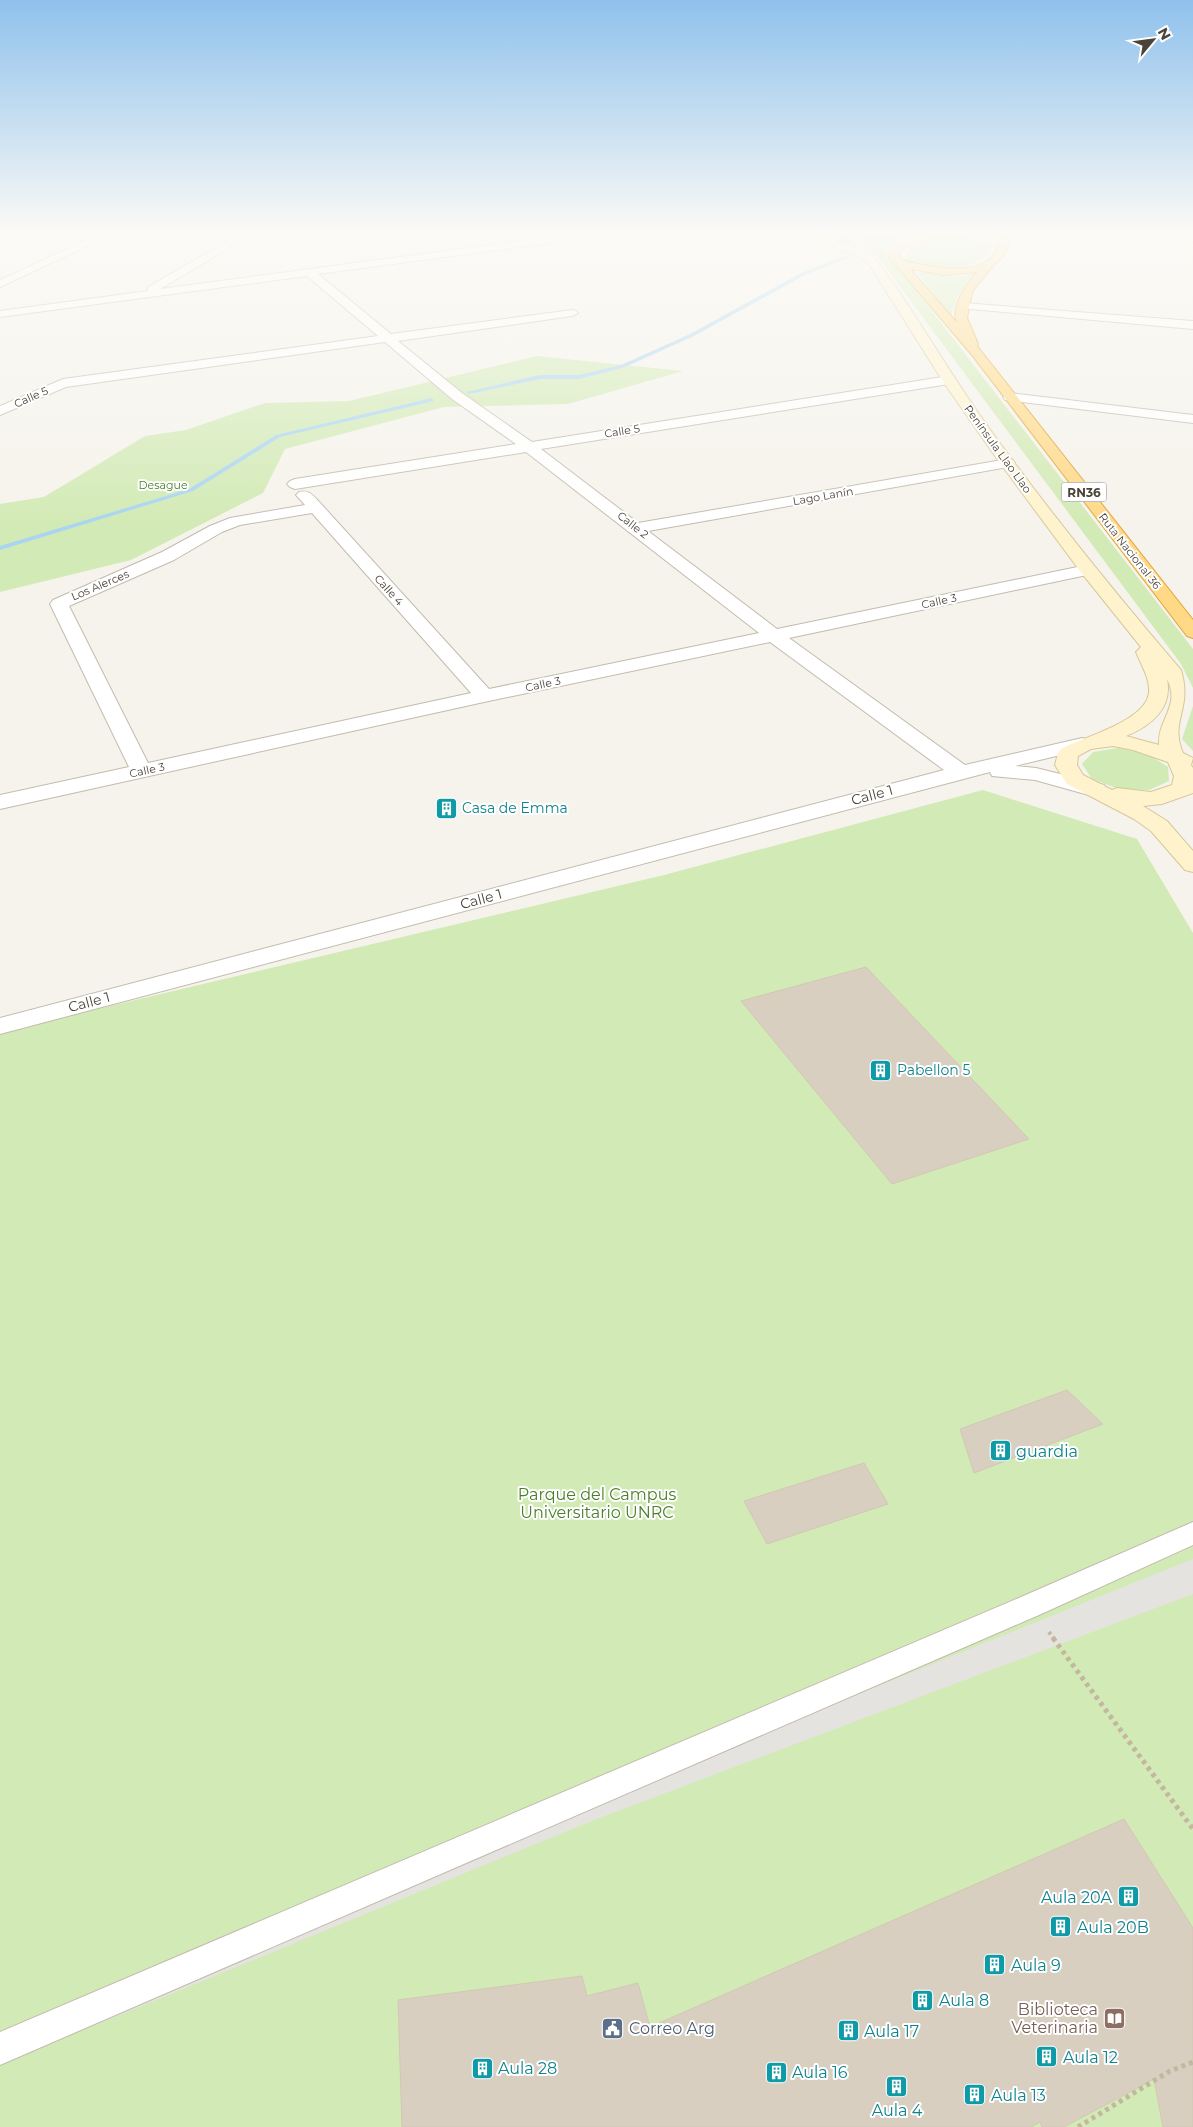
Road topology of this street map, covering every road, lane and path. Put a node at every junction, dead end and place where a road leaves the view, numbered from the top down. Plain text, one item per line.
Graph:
1 (378, 329) edge
2 (458, 329) edge
3 (917, 329) edge
4 (957, 329) edge
5 (966, 329) edge
6 (390, 339) junction
7 (976, 352) junction
8 (949, 380) junction
9 (1010, 397) junction
10 (0, 411) edge
11 (1193, 419) edge
12 (528, 446) junction
13 (1008, 463) junction
14 (295, 484) joint
15 (316, 508) junction
16 (637, 528) junction
17 (1087, 570) junction
18 (1134, 628) junction
19 (1192, 630) edge
20 (773, 635) junction
21 (484, 696) junction
22 (1082, 744) junction
23 (1183, 760) edge
24 (141, 771) junction
25 (961, 772) junction
26 (1096, 790) junction
27 (1189, 793) edge
28 (0, 802) edge
29 (1193, 864) edge
30 (0, 1026) edge
31 (1193, 1534) edge
32 (1030, 1606) junction
33 (1193, 1829) edge
34 (0, 2049) edge
35 (1193, 2062) edge
36 (1078, 2127) edge

1 - 6 street, Calle 2
2 - 6 street, Calle 5
3 - 8 main road, Península Llao Llao
4 - 7 highway, Ruta Nacional 36 / RN36
5 - 7 highway, Ruta Nacional 36 / RN36
6 - 10 street, Calle 5
6 - 12 street, Calle 2
7 - 9 highway, Ruta Nacional 36 / RN36
8 - 12 street, Calle 5
8 - 13 main road, Península Llao Llao
9 - 11 street
9 - 19 highway, Ruta Nacional 36 / RN36
12 - 14 street, Calle 5
12 - 16 street, Calle 2
13 - 16 street, Lago Lanín
13 - 17 main road, Península Llao Llao
14 - 15 street, Calle 4
15 - 21 street, Calle 4
15 - 24 street, Los Alerces
16 - 20 street, Calle 2
17 - 18 main road, Península Llao Llao
17 - 20 street, Calle 3
18 - 22 main road, Península Llao Llao
18 - 23 main road, Península Llao Llao
20 - 21 street, Calle 3
20 - 25 street, Calle 2
21 - 24 street, Calle 3
22 - 23 main road
22 - 25 street, Calle 1
22 - 26 main road
23 - 27 main road
24 - 28 street, Calle 3
25 - 26 street, Calle 1
25 - 30 street, Calle 1
26 - 27 main road
26 - 29 main road
31 - 32 lane
32 - 33 path
32 - 34 lane
35 - 36 path

